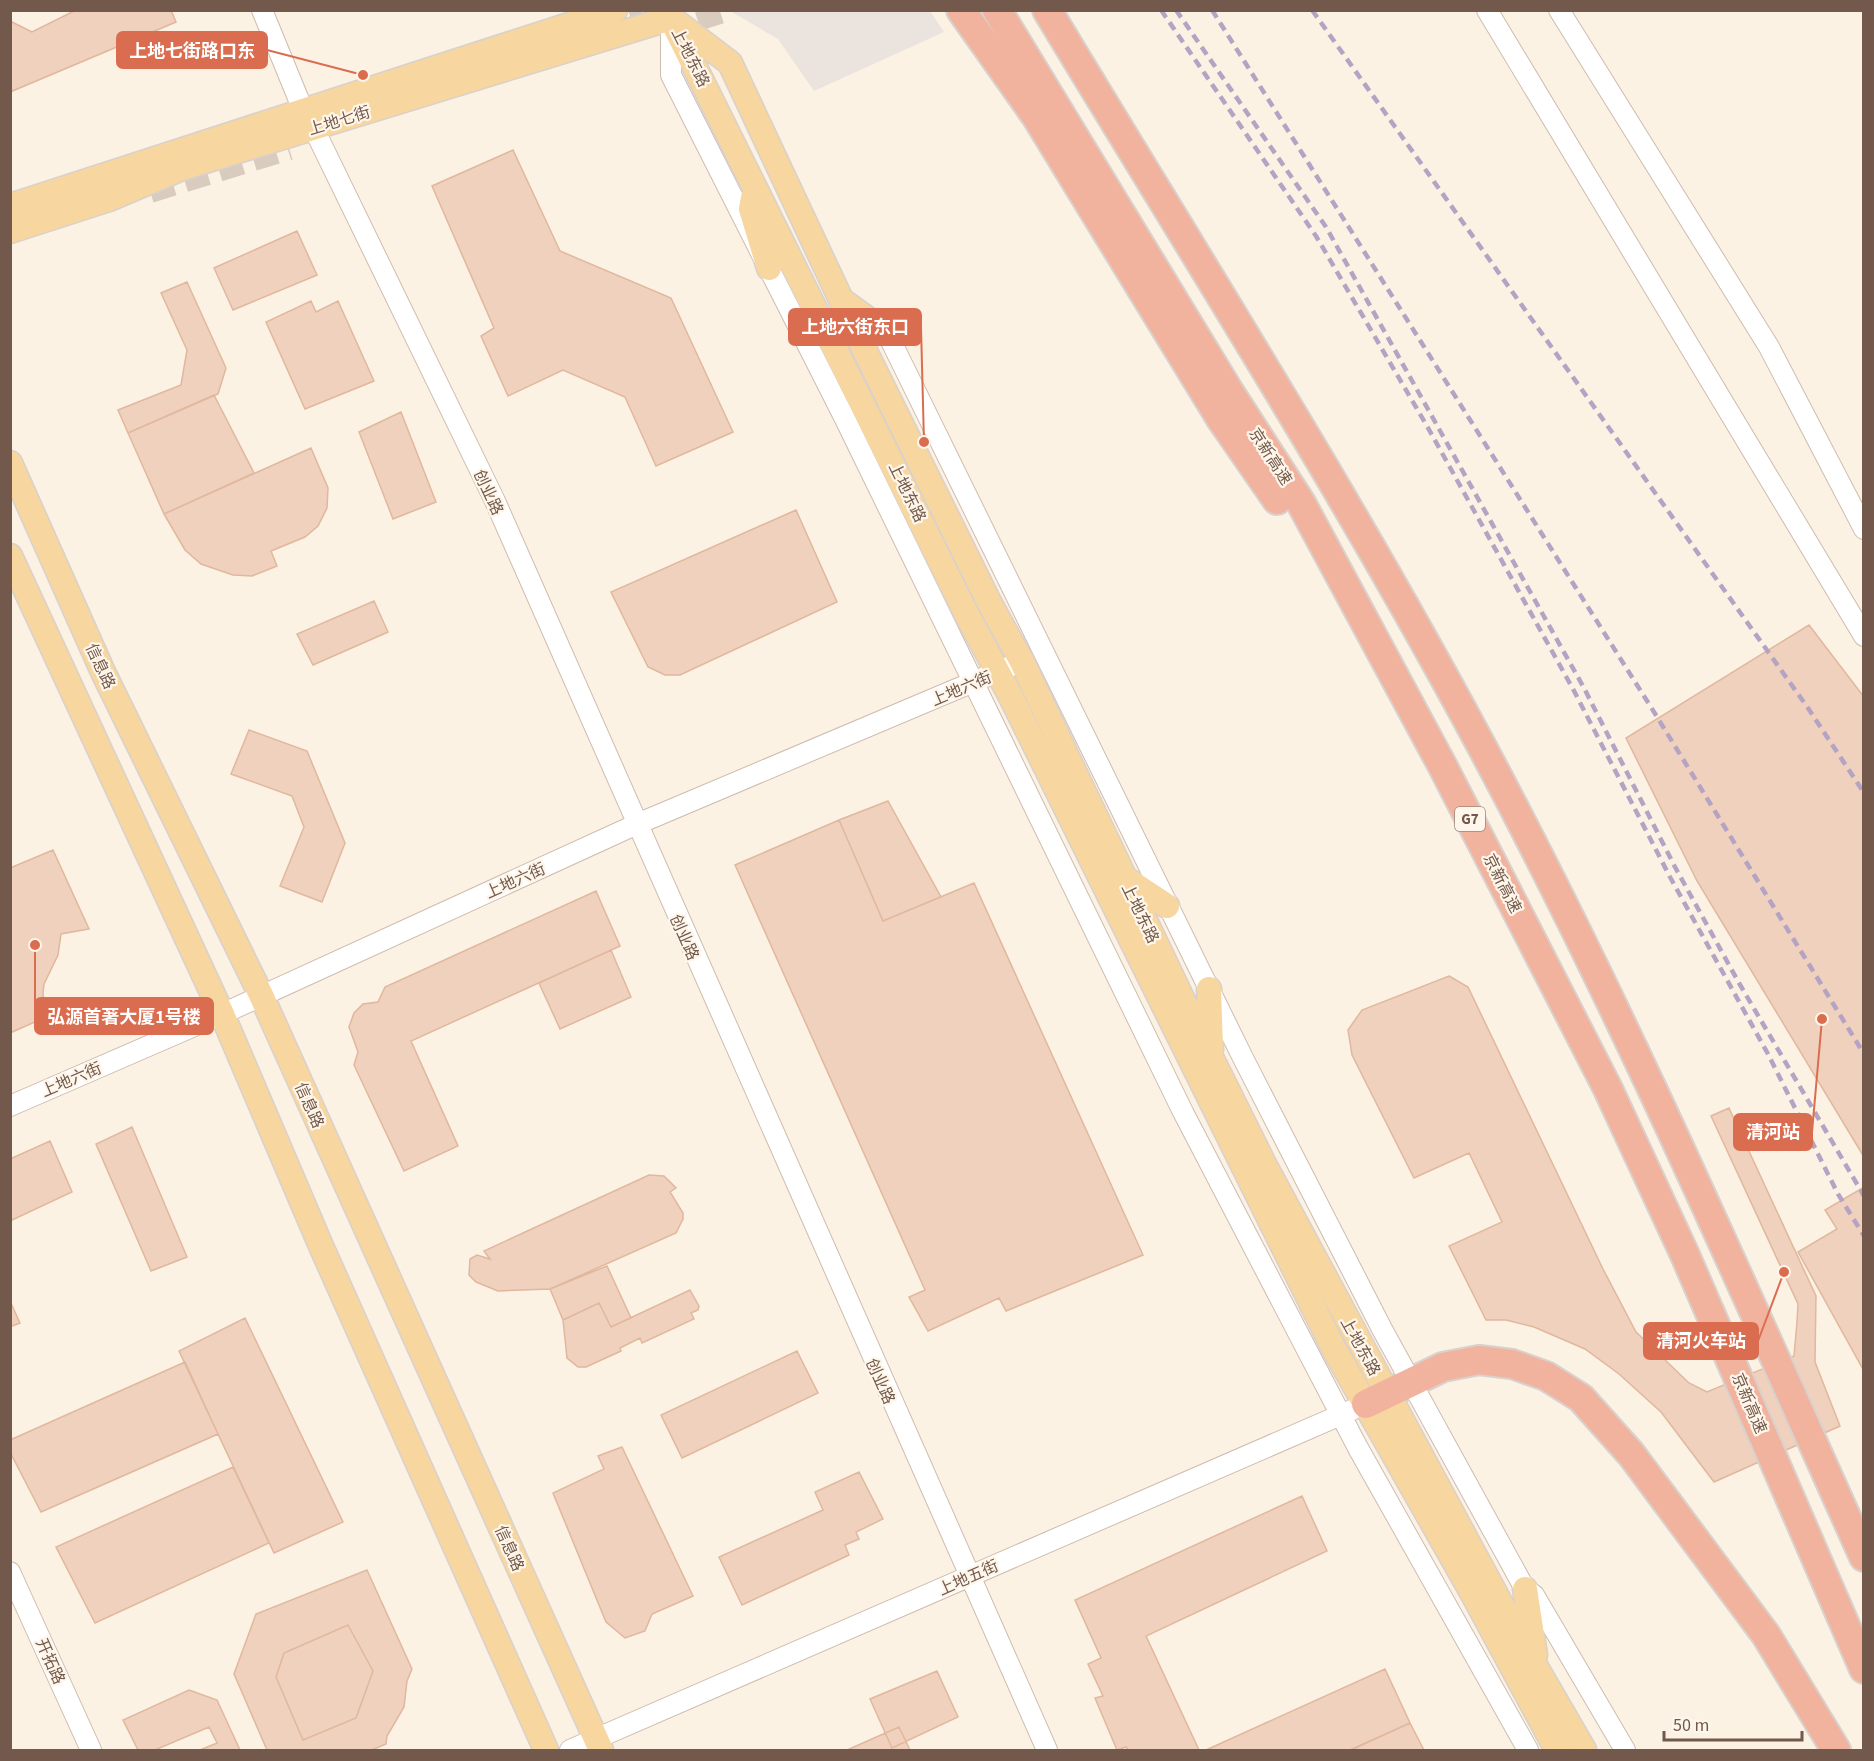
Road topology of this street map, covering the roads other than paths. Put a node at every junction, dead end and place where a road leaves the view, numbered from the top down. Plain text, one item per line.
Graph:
1 (262, 10) edge
2 (615, 10) tunnel mouth
3 (961, 10) edge
4 (998, 10) edge
5 (1047, 10) edge
6 (1487, 10) edge
7 (1559, 10) edge
8 (668, 14) edge
9 (308, 119) junction
10 (755, 184) junction
11 (10, 206) edge
12 (10, 231) edge
13 (769, 268) junction
14 (842, 301) junction
15 (887, 333) joint
16 (10, 463) edge
17 (1863, 529) edge
18 (10, 556) edge
19 (1022, 609) junction
20 (1000, 621) junction
21 (976, 634) junction
22 (1372, 634) junction
23 (1863, 636) edge
24 (954, 645) junction
25 (1022, 662) junction
26 (996, 673) junction
27 (973, 683) junction
28 (635, 825) junction
29 (1124, 877) junction
30 (1167, 906) junction
31 (1209, 989) junction
32 (261, 995) junction
33 (222, 1014) junction
34 (1211, 1057) junction
35 (10, 1106) edge
36 (1376, 1399) junction
37 (1863, 1557) edge
38 (10, 1572) edge
39 (967, 1577) junction
40 (1525, 1589) junction
41 (1863, 1669) edge
42 (1538, 1672) junction
43 (599, 1745) edge
44 (91, 1750) edge
45 (546, 1750) edge
46 (570, 1750) edge
47 (1047, 1750) edge
48 (1528, 1750) edge
49 (1557, 1750) edge
50 (1584, 1750) edge
51 (1625, 1750) edge
52 (1836, 1750) edge

1 - 9 street, 创业路
2 - 9 main road, 上地七街
3 - 22 highway
4 - 22 highway, 京新高速 / G7
5 - 37 highway
6 - 23 street
7 - 17 street
8 - 9 main road, 上地七街
8 - 10 main road, 上地东路
8 - 13 street
8 - 14 main road, 上地东路
9 - 11 main road, 上地七街
9 - 12 main road, 上地七街
9 - 28 street, 创业路
10 - 13 main road
10 - 21 main road, 上地东路
13 - 24 street
14 - 15 main road
14 - 20 main road, 上地东路
15 - 19 street
16 - 32 main road, 信息路
18 - 33 main road
19 - 20 street
19 - 30 street
20 - 21 street
20 - 25 main road, 上地东路
21 - 24 street
21 - 26 main road, 上地东路
22 - 41 highway, 京新高速 / G7
24 - 27 street
25 - 26 street, 上地六街
25 - 29 main road, 上地东路
26 - 27 street, 上地六街
26 - 36 main road, 上地东路
27 - 28 street, 上地六街
27 - 36 street
28 - 32 street, 上地六街
28 - 39 street, 创业路
29 - 30 main road
29 - 34 main road, 上地东路
30 - 31 street
31 - 34 main road
31 - 36 street
32 - 33 street, 上地六街
32 - 43 main road, 信息路
33 - 35 street, 上地六街
33 - 45 main road
34 - 36 main road, 上地东路
36 - 39 street, 上地五街
36 - 40 street
36 - 42 main road, 上地东路
36 - 48 street
36 - 49 main road, 上地东路
36 - 52 highway
38 - 44 street, 开拓路
39 - 43 street, 上地五街
39 - 47 street, 创业路
40 - 42 main road
40 - 51 street
42 - 50 main road, 上地东路
43 - 46 street, 上地五街

